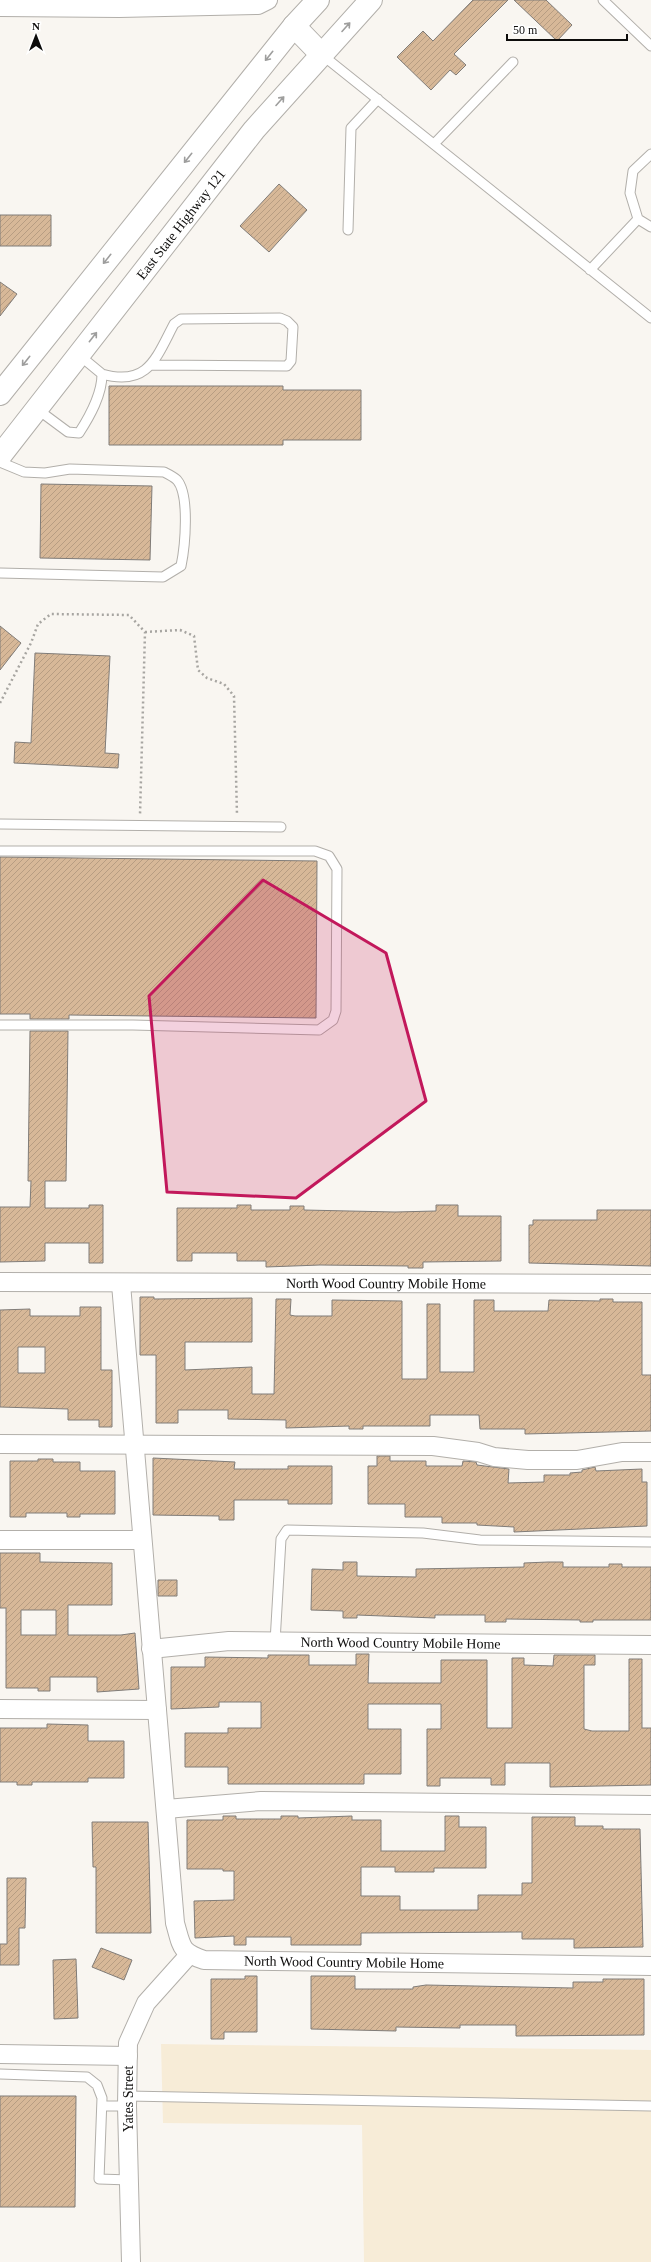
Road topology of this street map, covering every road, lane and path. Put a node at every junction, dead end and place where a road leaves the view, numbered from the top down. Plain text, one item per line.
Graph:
1 (2, 0) edge
2 (268, 0) edge
3 (318, 0) edge
4 (371, 0) edge
5 (603, 0) edge
6 (0, 7) edge
7 (294, 26) junction
8 (651, 46) edge
9 (321, 54) junction
10 (513, 62) dead end
11 (378, 99) junction
12 (434, 144) junction
13 (651, 154) edge
14 (638, 219) junction
15 (651, 227) edge
16 (348, 230) dead end
17 (590, 270) junction
18 (651, 318) edge
19 (79, 355) junction
20 (151, 365) junction
21 (102, 374) junction
22 (0, 394) edge
23 (37, 409) junction
24 (0, 456) edge
25 (0, 462) edge
26 (0, 573) edge
27 (145, 632) junction
28 (0, 703) edge
29 (140, 800) dead end
30 (236, 800) dead end
31 (0, 824) edge
32 (281, 827) dead end
33 (0, 851) edge
34 (0, 1025) edge
35 (0, 1282) edge
36 (122, 1284) junction
37 (651, 1284) edge
38 (0, 1444) edge
39 (135, 1446) junction
40 (651, 1452) edge
41 (0, 1540) edge
42 (142, 1540) junction
43 (651, 1542) edge
44 (275, 1642) junction
45 (651, 1645) edge
46 (151, 1649) junction
47 (0, 1709) edge
48 (157, 1710) junction
49 (651, 1805) edge
50 (166, 1808) junction
51 (189, 1955) junction
52 (651, 1966) edge
53 (0, 2054) edge
54 (128, 2056) junction
55 (0, 2074) edge
56 (128, 2101) junction
57 (102, 2106) junction
58 (651, 2106) edge
59 (130, 2180) junction
60 (131, 2262) edge

1 - 6 lane
2 - 6 street
3 - 7 main road
9 -> 4 main road, East State Highway 121
5 - 8 lane
7 - 9 main road
7 -> 22 main road
9 - 11 lane
19 -> 9 main road, East State Highway 121
10 - 12 lane
11 - 12 lane
11 - 16 lane
12 - 17 lane
13 - 14 lane
14 - 15 lane
14 - 17 lane
17 - 18 lane
19 - 21 lane
19 - 23 main road, East State Highway 121
20 - 20 lane
20 - 21 lane
21 - 23 lane
23 - 24 main road, East State Highway 121
25 - 26 lane
27 - 28 path
27 - 29 path
27 - 30 path
31 - 32 lane
33 - 34 lane
35 - 36 street, North Wood Country Mobile Home
36 - 37 street, North Wood Country Mobile Home
36 - 39 street
38 - 39 street
39 - 40 street
39 - 42 street
41 - 42 street
42 - 46 street
43 - 44 lane
44 - 45 street, North Wood Country Mobile Home
44 - 46 street, North Wood Country Mobile Home
46 - 48 street
47 - 48 street
48 - 50 street
49 - 50 street
50 - 51 street
51 - 52 street, North Wood Country Mobile Home
51 - 54 street, Yates Street
53 - 54 street
54 - 56 street, Yates Street
55 - 57 lane
56 - 57 lane
56 - 58 lane
56 - 59 street, Yates Street
57 - 59 lane
59 - 60 street, Yates Street

